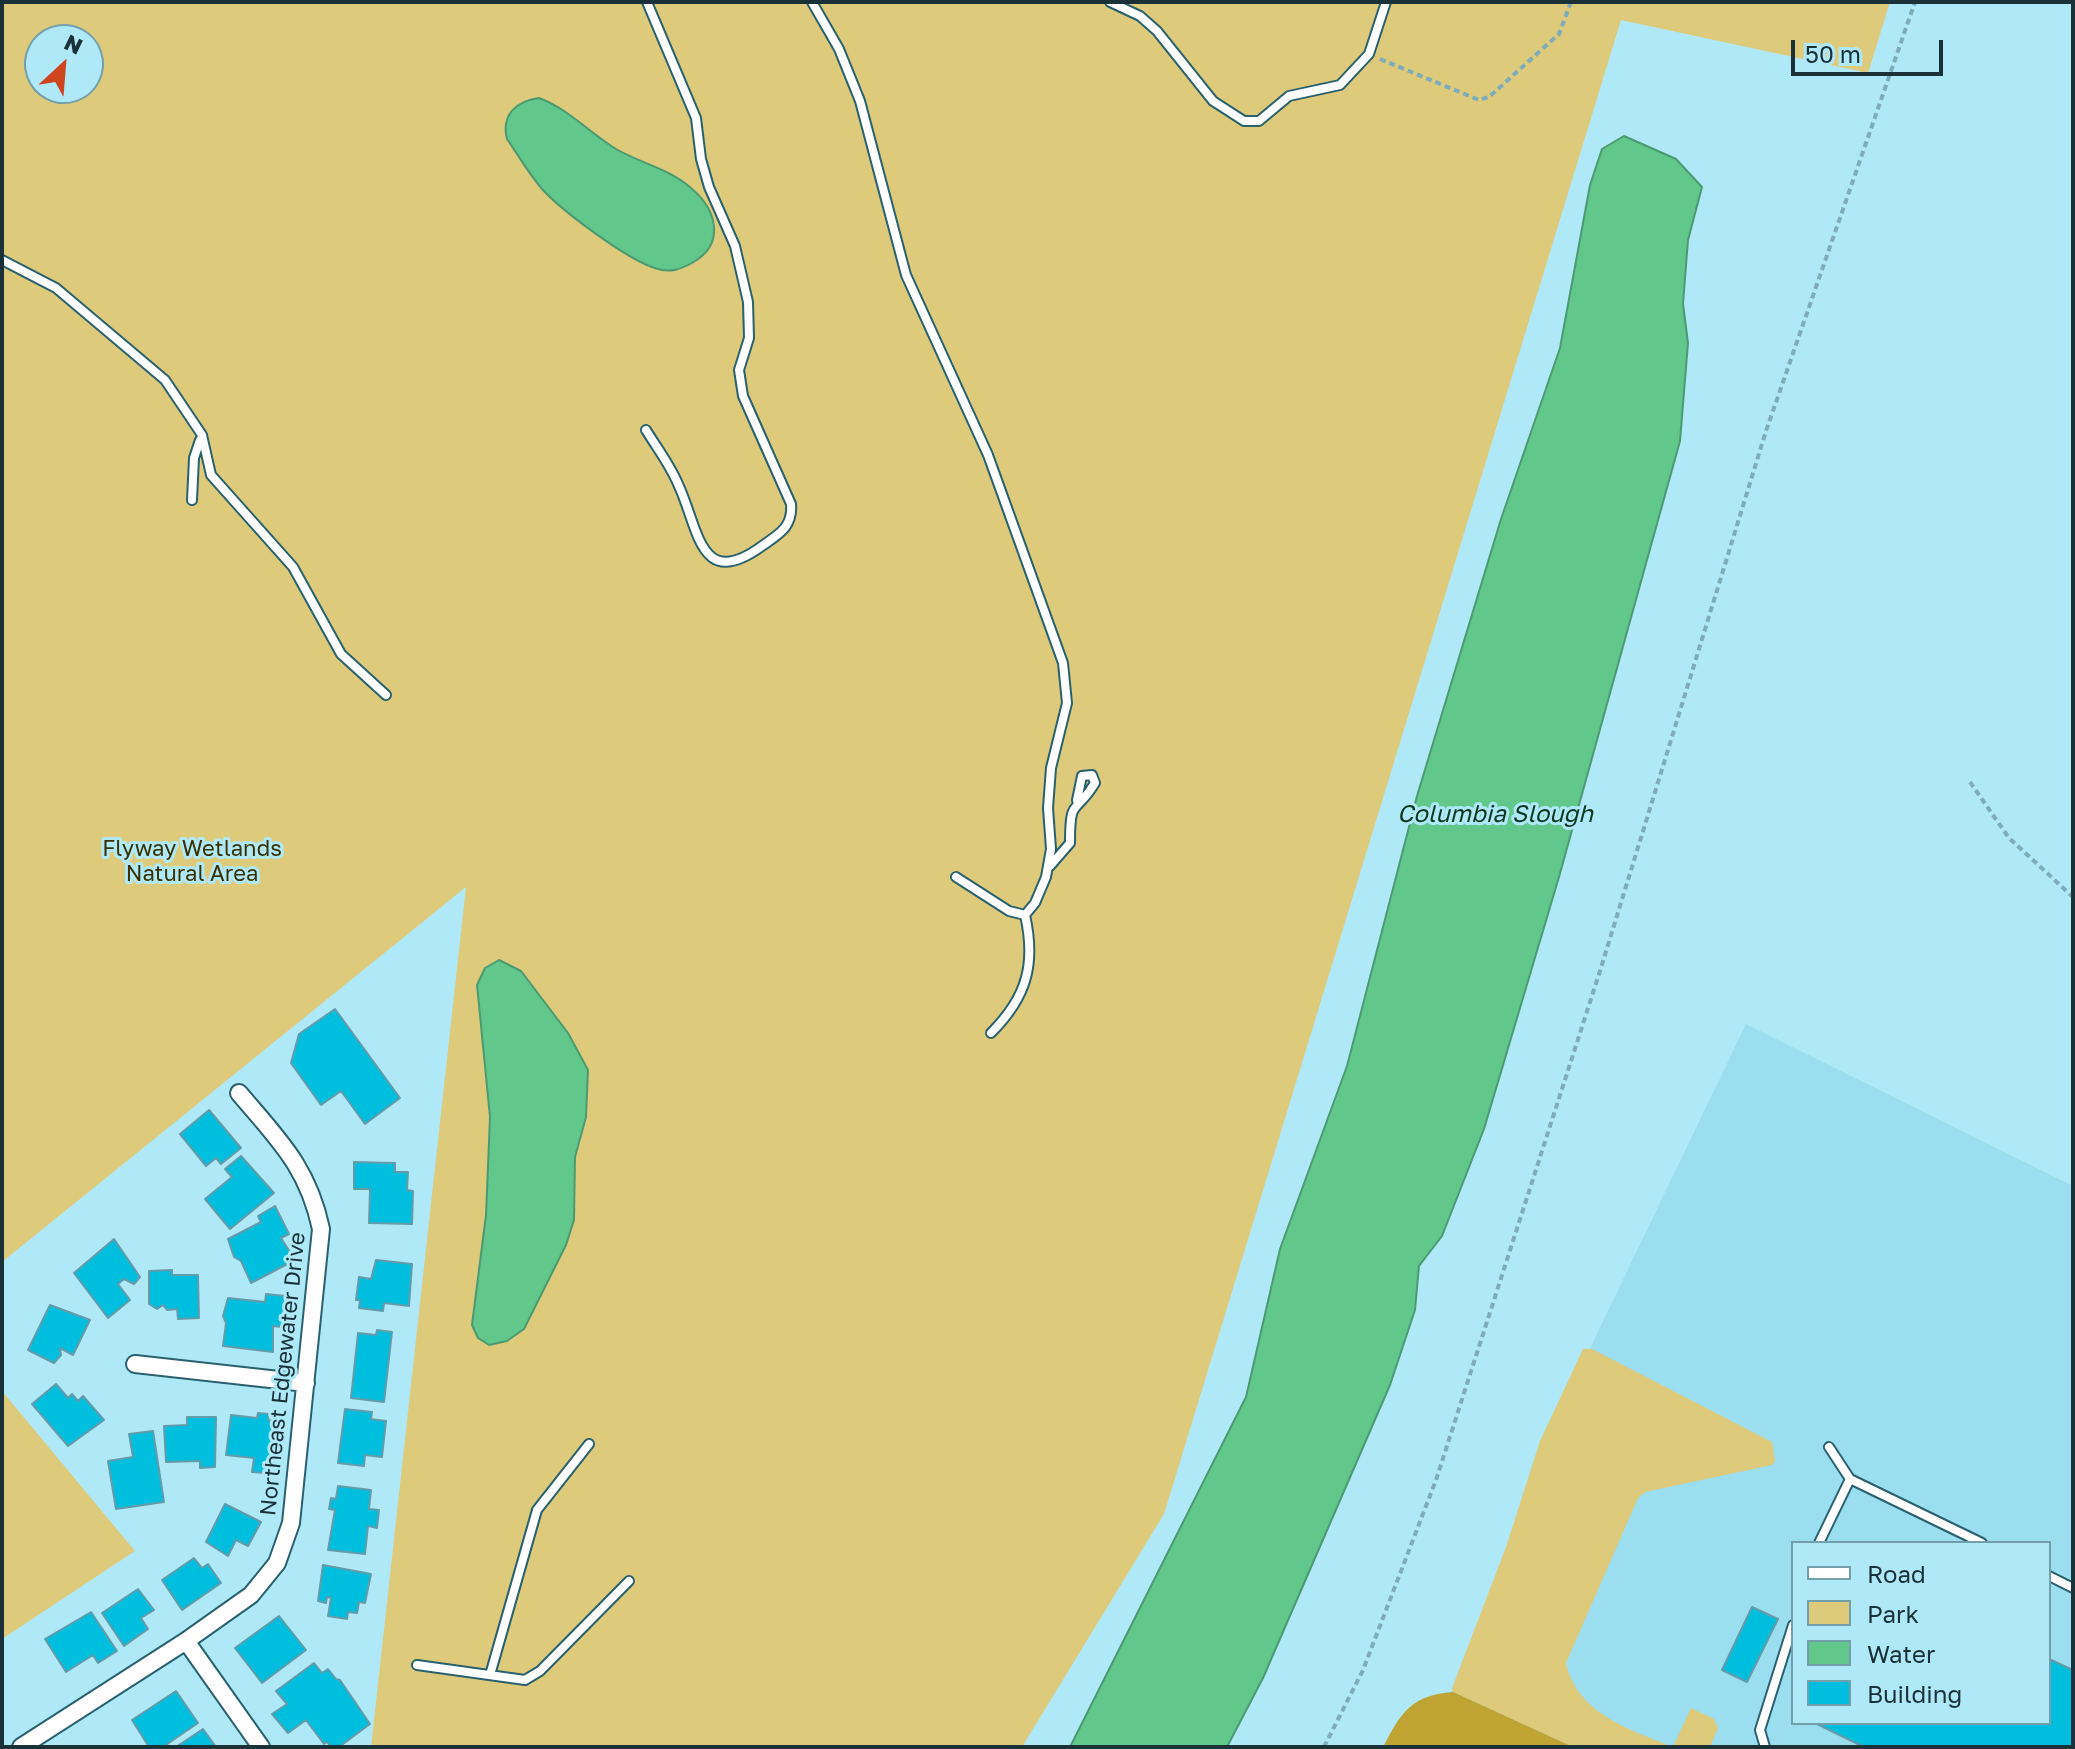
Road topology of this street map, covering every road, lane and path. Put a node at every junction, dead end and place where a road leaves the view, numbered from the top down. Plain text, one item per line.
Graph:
1 (647, 2) edge
2 (812, 2) edge
3 (1110, 2) edge
4 (1386, 2) edge
5 (1571, 2) edge
6 (1915, 2) edge
7 (1369, 54) junction
8 (2, 260) edge
9 (646, 430) dead end
10 (202, 435) junction
11 (192, 500) dead end
12 (386, 695) dead end
13 (1970, 782) dead end
14 (1077, 800) dead end
15 (1047, 869) junction
16 (956, 877) dead end
17 (2073, 897) edge
18 (1025, 915) junction
19 (991, 1033) dead end
20 (239, 1093) dead end
21 (135, 1364) dead end
22 (306, 1383) junction
23 (589, 1444) dead end
24 (1829, 1447) dead end
25 (1850, 1479) junction
26 (1820, 1541) edge
27 (1978, 1541) edge
28 (2051, 1577) edge
29 (629, 1581) dead end
30 (2073, 1588) edge
31 (1791, 1631) edge
32 (186, 1641) junction
33 (417, 1665) dead end
34 (490, 1675) junction
35 (21, 1747) edge
36 (261, 1747) edge
37 (1324, 1747) edge
38 (1765, 1747) edge

1 - 9 lane
2 - 15 lane
3 - 7 lane
4 - 7 lane
5 - 7 path
6 - 37 path
8 - 10 lane
10 - 11 lane
10 - 12 lane
13 - 17 path
14 - 15 lane
15 - 18 lane
16 - 18 lane
18 - 19 lane
20 - 22 street, Northeast Edgewater Drive
21 - 22 street
22 - 32 street, Northeast Edgewater Drive
23 - 34 lane
24 - 25 lane
25 - 26 lane
25 - 27 lane
28 - 30 lane
29 - 34 lane
31 - 38 lane
32 - 35 street, Northeast Edgewater Drive
32 - 36 street
33 - 34 lane

